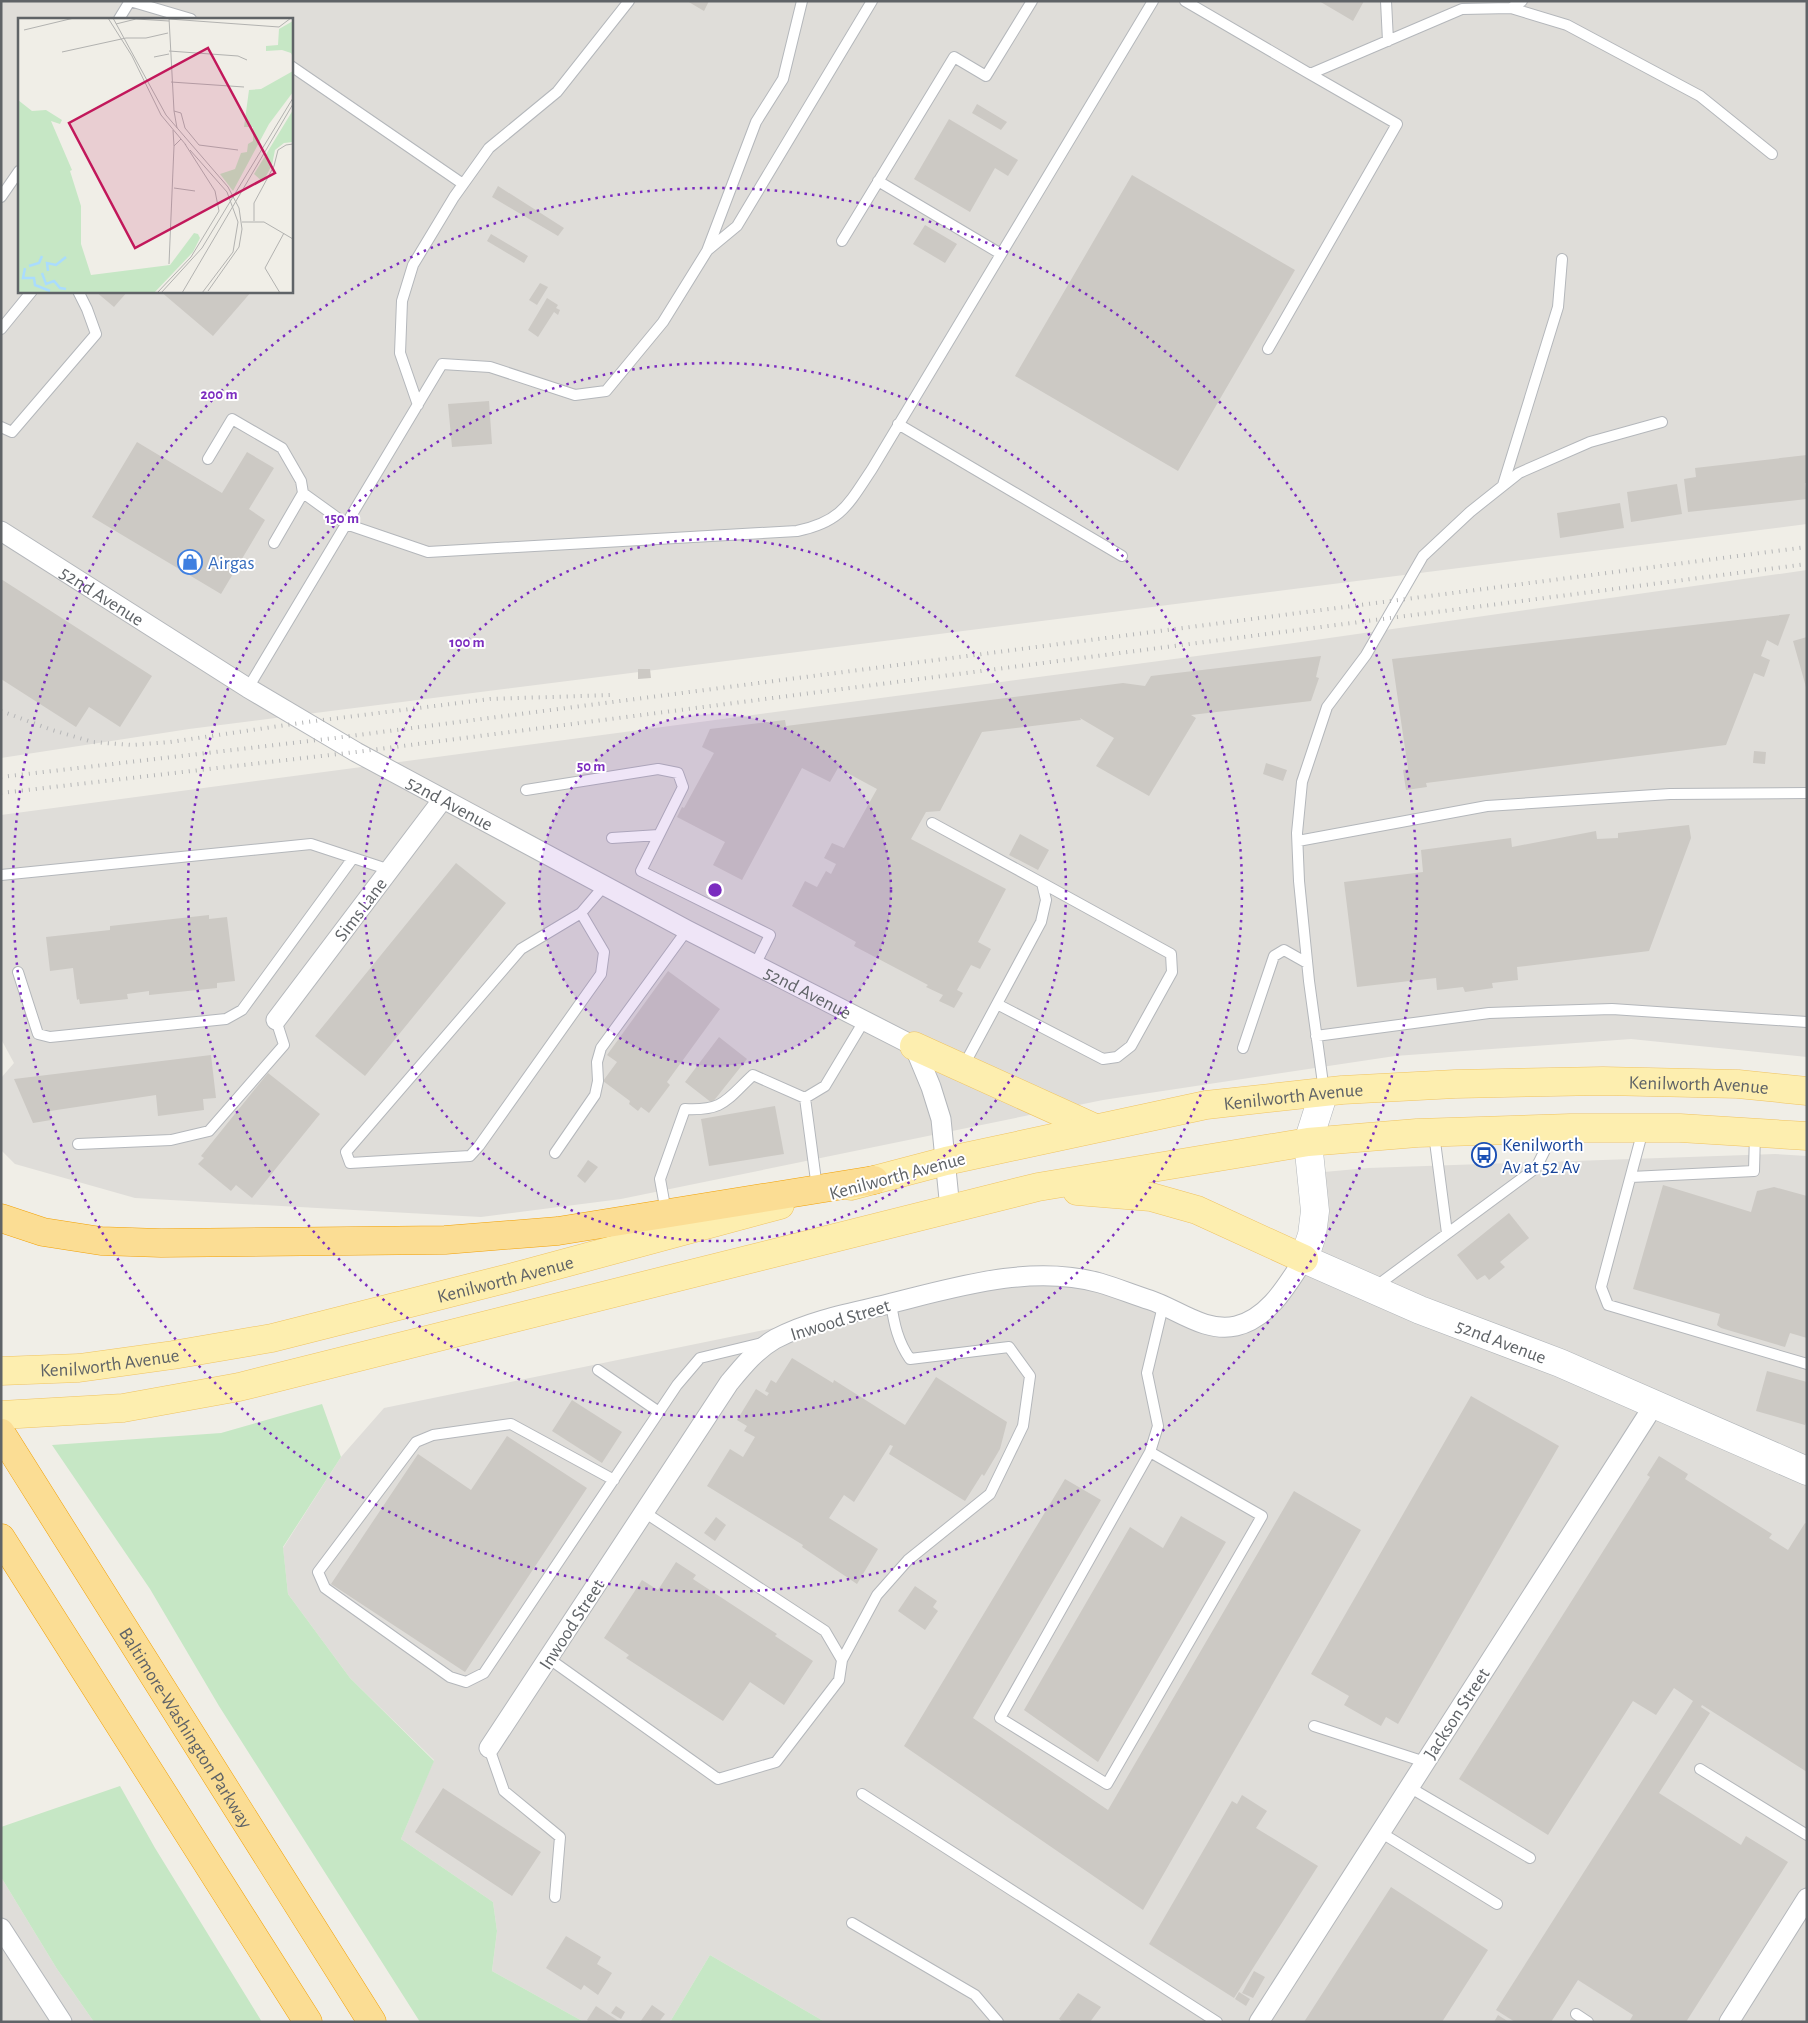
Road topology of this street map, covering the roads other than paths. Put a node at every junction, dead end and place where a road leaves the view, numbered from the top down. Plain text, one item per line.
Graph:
1 (130, 1) edge
2 (629, 1) edge
3 (802, 1) edge
4 (872, 1) edge
5 (1032, 1) edge
6 (1153, 1) edge
7 (1185, 1) edge
8 (1386, 1) edge
9 (1522, 1) edge
10 (1511, 8) junction
11 (120, 18) edge
12 (188, 18) edge
13 (1388, 40) junction
14 (292, 67) edge
15 (1310, 74) junction
16 (1772, 154) dead end
17 (18, 172) edge
18 (878, 181) junction
19 (463, 184) junction
20 (1, 198) edge
21 (842, 241) dead end
22 (707, 251) junction
23 (1001, 254) junction
24 (1562, 259) dead end
25 (31, 292) edge
26 (78, 292) edge
27 (1, 328) edge
28 (1268, 349) dead end
29 (418, 405) junction
30 (1662, 422) dead end
31 (898, 424) junction
32 (1, 427) edge
33 (208, 459) dead end
34 (1504, 485) junction
35 (303, 493) junction
36 (346, 524) junction
37 (1, 531) edge
38 (274, 543) dead end
39 (1122, 556) dead end
40 (248, 688) junction
41 (526, 790) dead end
42 (1807, 793) edge
43 (443, 799) junction
44 (932, 823) dead end
45 (659, 835) junction
46 (612, 838) dead end
47 (1298, 841) junction
48 (353, 858) junction
49 (390, 870) junction
50 (1, 874) edge
51 (1042, 883) junction
52 (604, 886) junction
53 (581, 913) junction
54 (687, 930) junction
55 (1307, 963) junction
56 (755, 966) junction
57 (18, 972) dead end
58 (997, 1004) junction
59 (276, 1020) joint
60 (864, 1021) junction
61 (1807, 1022) edge
62 (1316, 1036) junction
63 (914, 1046) junction
64 (1243, 1048) dead end
65 (963, 1068) junction
66 (1807, 1091) edge
67 (1324, 1092) junction
68 (805, 1098) junction
69 (1095, 1128) junction
70 (1644, 1128) junction
71 (1556, 1129) junction
72 (1434, 1133) junction
73 (1755, 1133) junction
74 (1807, 1136) edge
75 (1308, 1142) junction
76 (78, 1144) dead end
77 (555, 1153) dead end
78 (946, 1161) junction
79 (1631, 1177) junction
80 (874, 1180) junction
81 (1038, 1187) junction
82 (817, 1189) junction
83 (950, 1209) junction
84 (666, 1214) junction
85 (1, 1218) edge
86 (1447, 1233) junction
87 (1304, 1259) junction
88 (1372, 1289) junction
89 (891, 1303) junction
90 (1163, 1306) junction
91 (776, 1339) junction
92 (1807, 1364) edge
93 (598, 1370) dead end
94 (1, 1371) edge
95 (1654, 1405) junction
96 (659, 1412) junction
97 (1, 1415) edge
98 (1, 1433) edge
99 (1150, 1452) junction
100 (1807, 1470) edge
101 (614, 1480) junction
102 (644, 1512) junction
103 (1, 1538) edge
104 (548, 1658) junction
105 (842, 1660) junction
106 (1314, 1726) dead end
107 (489, 1748) joint
108 (1425, 1762) junction
109 (1700, 1769) dead end
110 (1409, 1787) junction
111 (862, 1794) dead end
112 (1380, 1832) junction
113 (1807, 1835) edge
114 (1530, 1858) dead end
115 (555, 1896) dead end
116 (1807, 1898) edge
117 (1497, 1904) dead end
118 (852, 1923) dead end
119 (1, 1928) edge
120 (1576, 2014) dead end
121 (62, 2022) edge
122 (308, 2022) edge
123 (372, 2022) edge
124 (998, 2022) edge
125 (1217, 2022) edge
126 (1259, 2022) edge
127 (1588, 2022) edge
128 (1730, 2022) edge

1 - 11 lane
1 - 12 lane
2 - 19 lane
3 - 22 lane
4 - 22 lane
5 - 18 lane
6 - 23 lane
7 - 15 lane
8 - 13 lane
9 - 10 lane
10 - 13 lane
10 - 16 lane
13 - 15 lane
14 - 19 lane
15 - 28 lane
17 - 20 lane
18 - 21 lane
18 - 23 lane
19 - 29 lane
22 - 29 lane
23 - 31 lane
24 - 34 lane
25 - 27 lane
26 - 32 lane
29 - 36 lane
30 - 34 lane
31 - 36 lane
31 - 39 lane
33 - 35 lane
34 - 47 lane
35 - 36 lane
35 - 38 lane
36 - 40 lane
37 - 40 street, 52nd Avenue
40 - 43 street, 52nd Avenue
41 - 45 lane
42 - 47 lane
43 - 49 street, Sims Lane
43 - 52 street, 52nd Avenue
44 - 51 lane
45 - 46 lane
45 - 56 lane
47 - 55 lane
48 - 49 lane
48 - 50 lane
48 - 57 lane
49 - 59 street, Sims Lane
51 - 58 lane
51 - 58 lane
52 - 53 lane
52 - 54 street, 52nd Avenue
53 - 53 lane
54 - 56 street, 52nd Avenue
54 - 77 lane
55 - 62 lane
55 - 64 lane
56 - 60 street, 52nd Avenue
58 - 65 lane
59 - 76 lane
60 - 63 street, 52nd Avenue
60 - 68 lane
61 - 62 lane
62 - 67 lane
63 - 65 main road
63 - 78 street
65 - 69 main road
66 - 67 main road, Kenilworth Avenue
67 - 69 main road, Kenilworth Avenue
67 - 75 street
68 - 82 lane
68 - 84 lane
69 - 78 main road, Kenilworth Avenue
70 - 71 main road, Kenilworth Avenue
70 - 73 main road, Kenilworth Avenue
70 - 79 lane
71 - 72 main road, Kenilworth Avenue
71 - 86 lane
72 - 75 main road, Kenilworth Avenue
72 - 86 lane
73 - 74 main road, Kenilworth Avenue
73 - 79 lane
75 - 81 main road, Kenilworth Avenue
75 - 87 street
78 - 80 main road, Kenilworth Avenue
78 - 83 street
79 - 92 lane
80 - 82 highway
80 - 94 main road, Kenilworth Avenue
81 - 83 main road, Kenilworth Avenue
81 - 87 main road
82 - 84 highway
83 - 97 main road, Kenilworth Avenue
84 - 85 highway
86 - 88 lane
87 - 88 street, 52nd Avenue
87 - 90 street, Inwood Street
88 - 95 street, 52nd Avenue
89 - 90 street, Inwood Street
89 - 91 street, Inwood Street
89 - 105 lane
90 - 99 lane
91 - 96 lane
91 - 102 street, Inwood Street
93 - 96 lane
95 - 100 street, 52nd Avenue
95 - 108 street, Jackson Street
96 - 101 lane
98 - 123 highway, Baltimore-Washington Parkway
99 - 99 lane
101 - 101 lane
102 - 104 street, Inwood Street
102 - 105 lane
103 - 122 highway
104 - 105 lane
104 - 107 street, Inwood Street
106 - 108 lane
107 - 115 lane
108 - 110 street, Jackson Street
109 - 113 lane
110 - 112 street, Jackson Street
110 - 114 lane
111 - 125 lane
112 - 117 lane
112 - 126 street, Jackson Street
116 - 128 street
118 - 124 lane
119 - 121 street
120 - 127 lane

